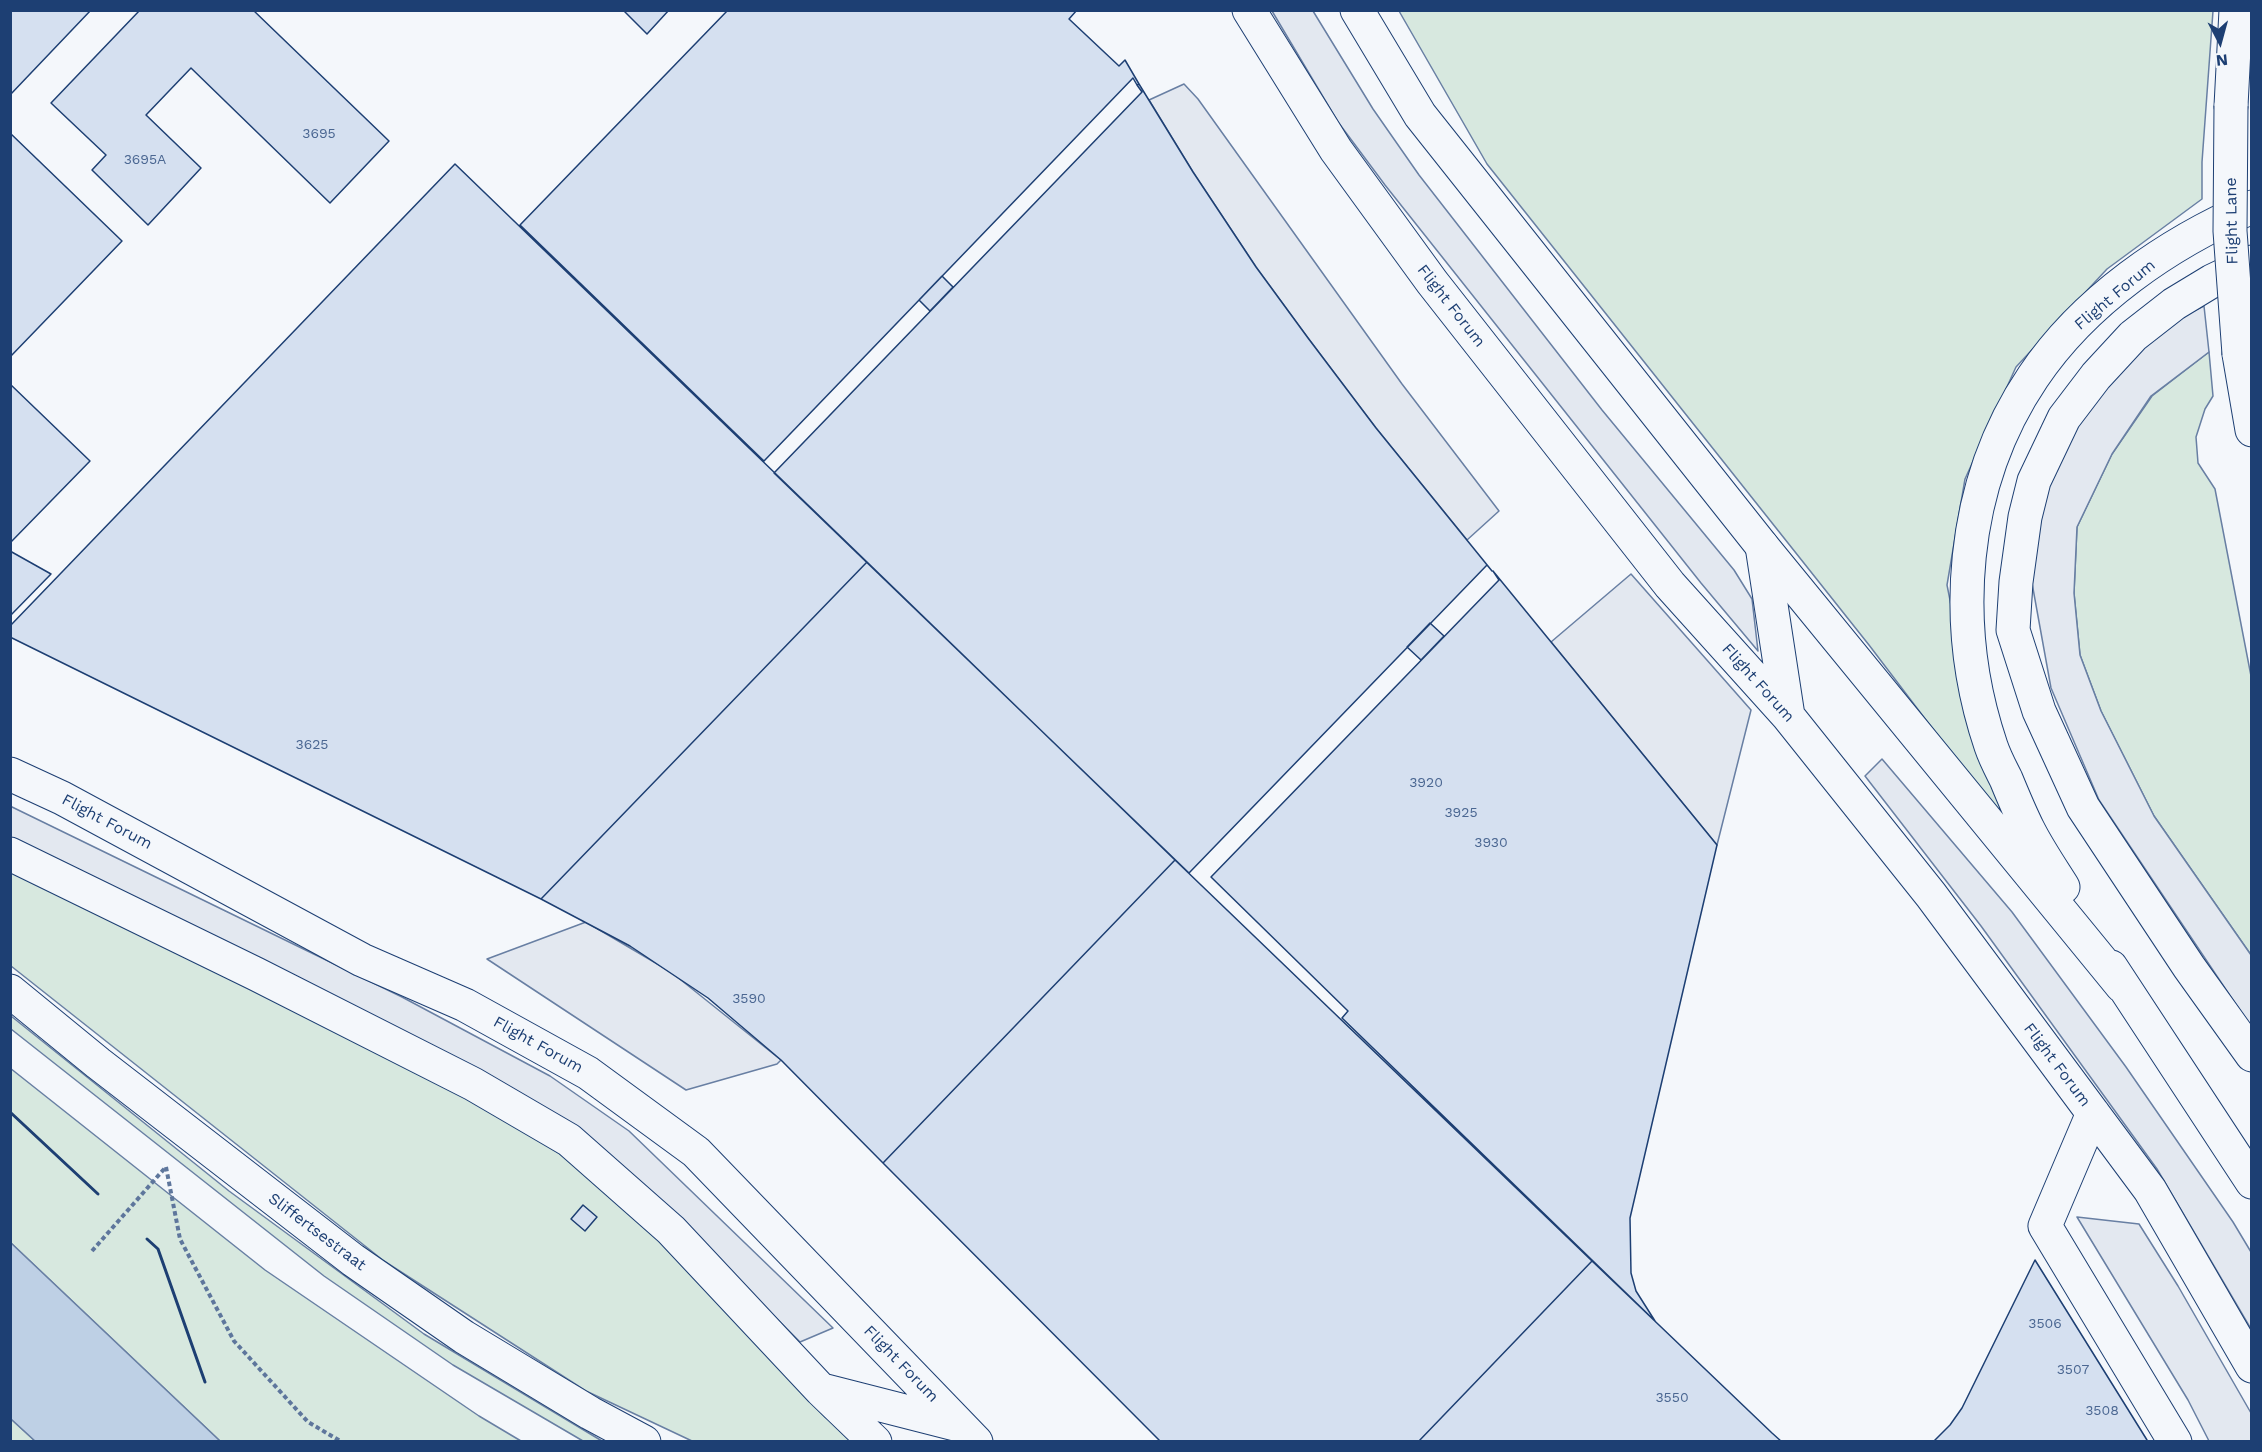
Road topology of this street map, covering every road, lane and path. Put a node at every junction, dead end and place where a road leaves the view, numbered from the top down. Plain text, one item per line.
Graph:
1 (1249, 10) edge
2 (1357, 10) edge
3 (2236, 10) edge
4 (2252, 207) edge
5 (2252, 262) edge
6 (2252, 430) edge
7 (1762, 546) junction
8 (1788, 716) junction
9 (10, 774) edge
10 (10, 854) edge
11 (2122, 986) junction
12 (10, 991) edge
13 (2252, 1055) edge
14 (2093, 1113) junction
15 (2252, 1182) edge
16 (92, 1251) dead end
17 (2252, 1366) edge
18 (821, 1390) junction
19 (965, 1436) edge
20 (342, 1442) edge
21 (644, 1442) edge
22 (875, 1442) edge
23 (2175, 1442) edge

1 - 8 street, Flight Forum
2 - 7 street, Flight Forum
3 - 6 street, Flight Lane, bridge
4 - 11 street, Flight Forum
5 - 13 street
7 - 8 street
7 - 11 street, Flight Forum
8 - 14 street, Flight Forum
9 - 19 street, Flight Forum
10 - 18 street
11 - 15 street, Flight Forum
12 - 21 street, Sliffertsestraat
14 - 17 street, Flight Forum
14 - 23 street
16 - 20 path
18 - 19 street
18 - 22 street

